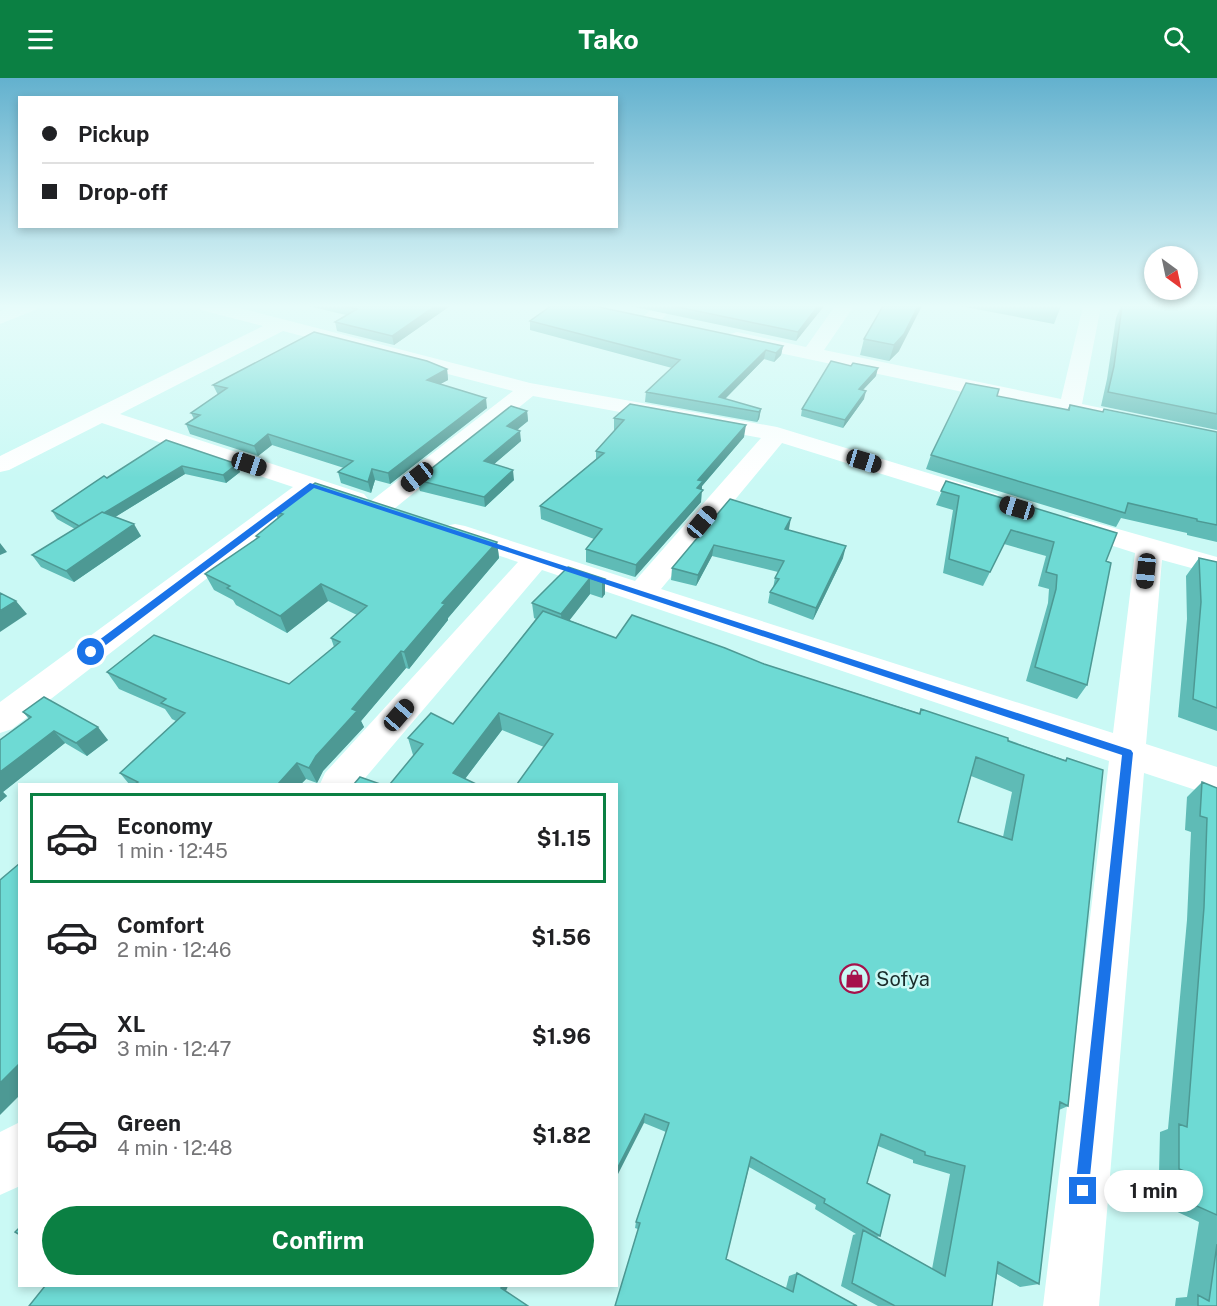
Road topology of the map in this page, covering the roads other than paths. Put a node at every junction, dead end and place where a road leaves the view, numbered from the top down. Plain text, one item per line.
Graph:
1 (203, 363) edge
2 (429, 363) edge
3 (861, 363) edge
4 (1080, 363) edge
5 (529, 389) junction
6 (1071, 408) junction
7 (100, 415) junction
8 (1138, 422) edge
9 (777, 434) junction
10 (0, 465) edge
11 (313, 485) junction
12 (380, 507) junction
13 (1013, 507) edge
14 (1047, 517) edge
15 (1149, 548) junction
16 (537, 558) junction
17 (1217, 566) edge
18 (642, 593) junction
19 (6, 708) edge
20 (1128, 753) junction
21 (1217, 782) edge
22 (339, 783) edge
23 (18, 1149) edge
24 (0, 1170) edge
25 (1071, 1306) edge

1 - 7 street
2 - 5 street
3 - 6 street
4 - 6 street
5 - 9 street
5 - 12 street
6 - 8 street
7 - 10 street
7 - 11 street
9 - 13 street
9 - 18 street
11 - 12 street
11 - 19 street
12 - 16 street
14 - 15 street
15 - 17 street
15 - 20 street
16 - 18 street
16 - 22 street
18 - 20 street
20 - 21 street
20 - 25 street
23 - 24 street

